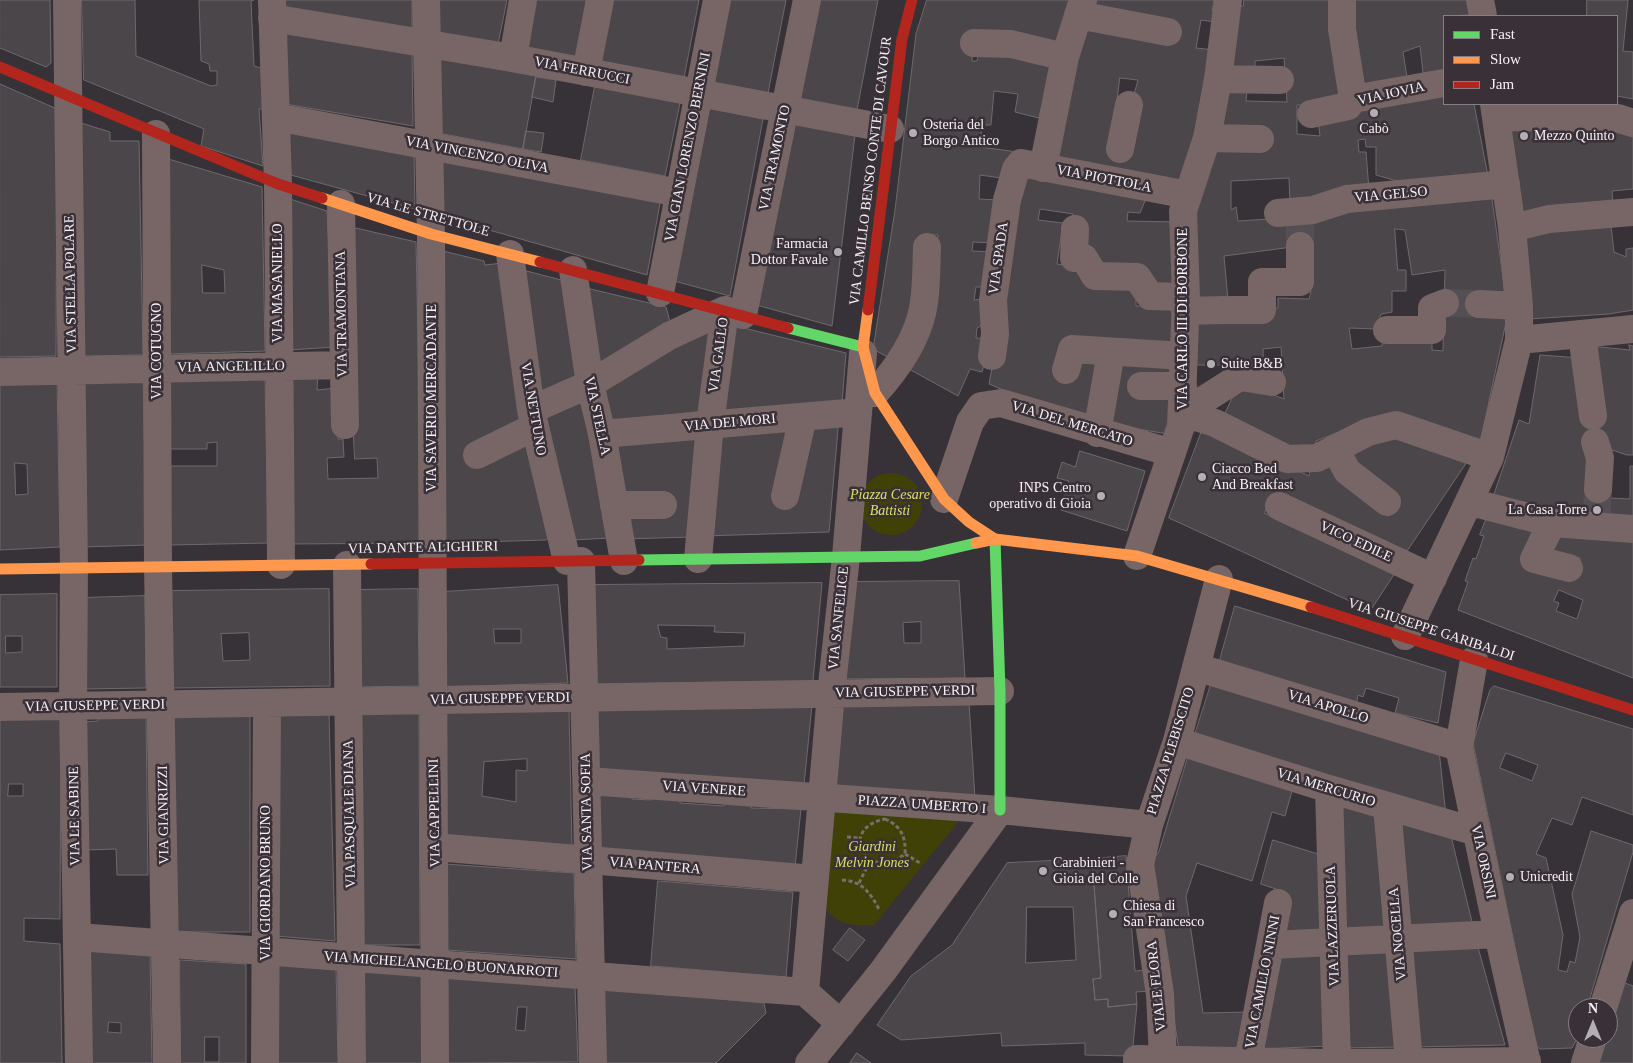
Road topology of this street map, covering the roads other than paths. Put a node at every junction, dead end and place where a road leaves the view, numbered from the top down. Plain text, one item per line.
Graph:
1 (67, 0) edge
2 (426, 0) edge
3 (523, 0) edge
4 (600, 0) edge
5 (717, 0) edge
6 (807, 0) edge
7 (912, 0) edge
8 (1228, 0) edge
9 (1342, 0) edge
10 (1480, 0) edge
11 (1081, 8) edge
12 (272, 9) edge
13 (1482, 15) edge
14 (1168, 32) dead end
15 (974, 43) dead end
16 (427, 44) junction
17 (1065, 57) junction
18 (513, 58) junction
19 (0, 67) edge
20 (586, 72) junction
21 (1218, 80) junction
22 (1280, 80) dead end
23 (1443, 83) edge
24 (699, 93) junction
25 (70, 98) junction
26 (1353, 99) junction
27 (1129, 105) dead end
28 (785, 109) junction
29 (1495, 110) edge
30 (1310, 114) dead end
31 (276, 117) junction
32 (1633, 123) edge
33 (890, 129) junction
34 (156, 134) junction
35 (1207, 138) junction
36 (1260, 139) dead end
37 (429, 146) junction
38 (1120, 149) dead end
39 (1032, 166) junction
40 (278, 184) junction
41 (1506, 184) junction
42 (679, 193) junction
43 (1188, 195) junction
44 (341, 204) junction
45 (1633, 212) edge
46 (1293, 214) dead end
47 (1512, 228) junction
48 (1075, 229) dead end
49 (431, 234) junction
50 (1300, 246) tunnel mouth
51 (927, 247) dead end
52 (510, 254) junction
53 (573, 270) junction
54 (660, 293) junction
55 (1445, 303) dead end
56 (1185, 304) junction
57 (1479, 304) tunnel mouth
58 (1519, 306) junction
59 (734, 312) junction
60 (1633, 329) edge
61 (1387, 330) dead end
62 (1582, 335) junction
63 (1518, 340) junction
64 (863, 346) junction
65 (1111, 352) junction
66 (992, 356) dead end
67 (1184, 356) junction
68 (343, 365) junction
69 (279, 366) junction
70 (157, 368) junction
71 (72, 370) junction
72 (1066, 370) dead end
73 (0, 372) edge
74 (1252, 379) dead end
75 (590, 384) junction
76 (1141, 386) dead end
77 (1183, 386) junction
78 (866, 403) junction
79 (1183, 413) junction
80 (802, 417) junction
81 (532, 419) junction
82 (710, 424) junction
83 (345, 425) dead end
84 (1097, 433) junction
85 (602, 434) junction
86 (1336, 450) junction
87 (1172, 453) junction
88 (477, 455) dead end
89 (1490, 457) junction
90 (1598, 489) tunnel mouth
91 (785, 496) dead end
92 (944, 499) junction
93 (1387, 502) dead end
94 (1470, 502) junction
95 (614, 505) junction
96 (663, 505) dead end
97 (1279, 506) dead end
98 (1552, 523) junction
99 (1633, 529) edge
100 (995, 540) junction
101 (1137, 556) junction
102 (846, 557) junction
103 (698, 559) junction
104 (574, 561) junction
105 (624, 561) junction
106 (432, 563) junction
107 (347, 564) junction
108 (281, 566) junction
109 (158, 567) junction
110 (74, 568) junction
111 (1569, 568) dead end
112 (0, 569) edge
113 (1433, 578) junction
114 (1219, 579) junction
115 (1405, 636) junction
116 (1474, 660) junction
117 (1196, 667) junction
118 (1000, 691) junction
119 (831, 694) junction
120 (584, 697) junction
121 (434, 700) junction
122 (267, 702) junction
123 (348, 702) junction
124 (162, 704) junction
125 (73, 706) junction
126 (0, 707) edge
127 (1633, 710) edge
128 (1176, 741) junction
129 (1459, 748) junction
130 (587, 780) junction
131 (1329, 789) junction
132 (822, 798) junction
133 (1387, 806) junction
134 (1000, 810) junction
135 (1148, 824) junction
136 (1476, 832) junction
137 (435, 847) junction
138 (588, 860) junction
139 (825, 880) junction
140 (1278, 902) dead end
141 (1633, 914) edge
142 (1498, 934) junction
143 (78, 937) junction
144 (1398, 938) junction
145 (1333, 943) junction
146 (166, 944) junction
147 (1271, 945) junction
148 (266, 951) junction
149 (352, 958) junction
150 (435, 964) junction
151 (1624, 975) edge
152 (591, 976) junction
153 (805, 992) junction
154 (1609, 998) edge
155 (841, 1024) junction
156 (1590, 1048) edge
157 (1150, 1061) edge
158 (1257, 1062) edge
159 (1426, 1062) edge
160 (1527, 1062) edge
161 (79, 1063) edge
162 (167, 1063) edge
163 (265, 1063) edge
164 (352, 1063) edge
165 (435, 1063) edge
166 (593, 1063) edge
167 (809, 1063) edge
168 (1327, 1063) edge
169 (1338, 1063) edge
170 (1351, 1063) edge
171 (1585, 1063) edge

1 - 25 street, VIA STELLA POLARE
2 - 16 street, VIA SAVERIO MERCADANTE
3 - 18 street
4 - 20 street
5 - 24 street, VIA GIAN LORENZO BERNINI
6 - 28 street, VIA TRAMONTO
7 - 33 main road, VIA CAMILLO BENSO CONTE DI CAVOUR
8 - 21 street, VIA CARLO III DI BORBONE
9 - 26 street
10 - 13 street
11 - 14 street
11 - 17 street, VIA SPADA
12 - 16 street, VIA FERRUCCI
12 - 31 street, VIA MASANIELLO
15 - 17 street
16 - 18 street, VIA FERRUCCI
16 - 37 street, VIA SAVERIO MERCADANTE
17 - 39 street, VIA SPADA
18 - 20 street, VIA FERRUCCI
19 - 25 main road, VIA LE STRETTOLE
20 - 24 street, VIA FERRUCCI
21 - 22 street
21 - 35 street, VIA CARLO III DI BORBONE
23 - 26 street, VIA IOVIA
24 - 28 street, VIA FERRUCCI
24 - 42 street, VIA GIAN LORENZO BERNINI
25 - 34 main road, VIA LE STRETTOLE
25 - 71 street, VIA STELLA POLARE
26 - 30 street, VIA IOVIA
27 - 38 street
28 - 33 street, VIA FERRUCCI
28 - 59 street, VIA TRAMONTO
29 - 32 street
29 - 41 street
31 - 37 street, VIA VINCENZO OLIVA
31 - 40 street, VIA MASANIELLO
33 - 64 main road, VIA CAMILLO BENSO CONTE DI CAVOUR
34 - 40 main road, VIA LE STRETTOLE
34 - 70 street, VIA COTUGNO
35 - 36 street
35 - 43 street, VIA CARLO III DI BORBONE
37 - 42 street, VIA VINCENZO OLIVA
37 - 49 street, VIA SAVERIO MERCADANTE
39 - 43 street, VIA PIOTTOLA
39 - 66 street, VIA SPADA
40 - 44 main road, VIA LE STRETTOLE
40 - 69 street, VIA MASANIELLO
41 - 46 street, VIA GELSO
41 - 47 street
42 - 54 street, VIA GIAN LORENZO BERNINI
43 - 56 street, VIA CARLO III DI BORBONE
44 - 49 main road, VIA LE STRETTOLE
44 - 68 street, VIA TRAMONTANA
45 - 47 street
47 - 58 street
48 - 56 street
49 - 52 main road, VIA LE STRETTOLE
49 - 106 street, VIA SAVERIO MERCADANTE
50 - 56 street
51 - 78 street
52 - 53 main road, VIA LE STRETTOLE
52 - 81 street, VIA NETTUNO
53 - 54 main road, VIA LE STRETTOLE
53 - 75 street, VIA STELLA
54 - 59 main road, VIA LE STRETTOLE
55 - 61 street
56 - 67 street, VIA CARLO III DI BORBONE
57 - 58 street
58 - 63 street
59 - 64 main road, VIA LE STRETTOLE
59 - 75 street, VIA GALLO
59 - 82 street, VIA GALLO
60 - 62 street
62 - 63 street
62 - 90 street
63 - 89 street
64 - 78 street
65 - 67 street
65 - 72 street
65 - 84 street
67 - 77 street, VIA CARLO III DI BORBONE
68 - 69 street, VIA ANGELILLO
68 - 83 street, VIA TRAMONTANA
69 - 70 street, VIA ANGELILLO
69 - 108 street, VIA MASANIELLO
70 - 71 street, VIA ANGELILLO
70 - 109 street, VIA COTUGNO
71 - 73 street, VIA ANGELILLO
71 - 110 street, VIA STELLA POLARE
74 - 79 street
75 - 81 street, VIA GALLO
75 - 85 street, VIA STELLA
76 - 77 street
77 - 79 street, VIA CARLO III DI BORBONE
78 - 80 street, VIA DEI MORI
78 - 92 main road
78 - 102 street
79 - 86 street
79 - 87 street, VIA CARLO III DI BORBONE
80 - 82 street, VIA DEI MORI
80 - 91 street
81 - 88 street, VIA GALLO
81 - 104 street, VIA NETTUNO
82 - 85 street, VIA DEI MORI
82 - 103 street, VIA GALLO
84 - 87 street, VIA DEL MERCATO
84 - 92 street, VIA DEL MERCATO
85 - 95 street, VIA STELLA
86 - 89 street
86 - 93 street
87 - 101 street, VIA CARLO III DI BORBONE
89 - 94 street
92 - 100 main road
94 - 98 street
94 - 113 street
95 - 96 street
95 - 105 street, VIA STELLA
97 - 113 street, VICO EDILE
98 - 99 street
98 - 111 street
100 - 101 main road
100 - 102 main road
100 - 118 main road
101 - 114 main road
102 - 103 main road, VIA DANTE ALIGHIERI
102 - 119 street, VIA SANFELICE
103 - 105 main road, VIA DANTE ALIGHIERI
104 - 105 main road, VIA DANTE ALIGHIERI
104 - 106 main road, VIA DANTE ALIGHIERI
104 - 120 street, VIA SANTA SOFIA
106 - 107 main road, VIA DANTE ALIGHIERI
106 - 121 street, VIA CAPPELLINI
107 - 108 main road, VIA DANTE ALIGHIERI
107 - 123 street, VIA PASQUALE DIANA
108 - 109 main road, VIA DANTE ALIGHIERI
109 - 110 main road, VIA DANTE ALIGHIERI
109 - 124 street, VIA GIANRIZZI
110 - 112 main road, VIA DANTE ALIGHIERI
110 - 125 street, VIA LE SABINE
113 - 115 street
114 - 115 main road, VIA GIUSEPPE GARIBALDI
114 - 117 street, PIAZZA PLEBISCITO
115 - 116 main road, VIA GIUSEPPE GARIBALDI
116 - 127 main road, VIA GIUSEPPE GARIBALDI
116 - 129 street, VIA ORSINI
117 - 128 street, PIAZZA PLEBISCITO
117 - 129 street, VIA APOLLO
118 - 119 street, VIA GIUSEPPE VERDI
118 - 134 main road
119 - 120 street, VIA GIUSEPPE VERDI
119 - 132 street, VIA SANFELICE
120 - 121 street, VIA GIUSEPPE VERDI
120 - 130 street, VIA SANTA SOFIA
121 - 123 street, VIA GIUSEPPE VERDI
121 - 137 street, VIA CAPPELLINI
122 - 123 street, VIA GIUSEPPE VERDI
122 - 124 street, VIA GIUSEPPE VERDI
122 - 148 street, VIA GIORDANO BRUNO
123 - 149 street, VIA PASQUALE DIANA
124 - 125 street, VIA GIUSEPPE VERDI
124 - 146 street, VIA GIANRIZZI
125 - 126 street, VIA GIUSEPPE VERDI
125 - 143 street, VIA LE SABINE
128 - 131 street, VIA MERCURIO
128 - 135 street, PIAZZA PLEBISCITO
129 - 136 street, VIA ORSINI
130 - 132 street, VIA VENERE
130 - 138 street, VIA SANTA SOFIA
131 - 133 street, VIA MERCURIO
131 - 145 street, VIA LAZZERUOLA
132 - 134 street, PIAZZA UMBERTO I
132 - 139 street
133 - 136 street, VIA MERCURIO
133 - 144 street, VIA NOCELLA
134 - 135 street, PIAZZA PLEBISCITO
134 - 155 street, PIAZZA UMBERTO I
135 - 157 street, VIALE FLORA
136 - 142 street, VIA ORSINI
137 - 138 street, VIA PANTERA
137 - 150 street, VIA CAPPELLINI
138 - 139 street, VIA PANTERA
138 - 152 street, VIA SANTA SOFIA
139 - 153 street
140 - 147 street, VIA CAMILLO NINNI
141 - 151 street
142 - 144 street
142 - 160 street, VIA ORSINI
143 - 146 street, VIA MICHELANGELO BUONARROTI
143 - 161 street, VIA LE SABINE
144 - 145 street
144 - 159 street, VIA NOCELLA
145 - 147 street
145 - 169 street, VIA LAZZERUOLA
146 - 148 street, VIA MICHELANGELO BUONARROTI
146 - 162 street, VIA GIANRIZZI
147 - 158 street, VIA CAMILLO NINNI
148 - 149 street, VIA MICHELANGELO BUONARROTI
148 - 163 street, VIA GIORDANO BRUNO
149 - 150 street, VIA MICHELANGELO BUONARROTI
149 - 164 street, VIA PASQUALE DIANA
150 - 152 street, VIA MICHELANGELO BUONARROTI
150 - 165 street, VIA CAPPELLINI
151 - 154 street
152 - 153 street, VIA MICHELANGELO BUONARROTI
152 - 166 street, VIA SANTA SOFIA
153 - 155 street
155 - 167 street, PIAZZA UMBERTO I
156 - 171 street
157 - 158 street
158 - 168 street
159 - 160 street
159 - 170 street

